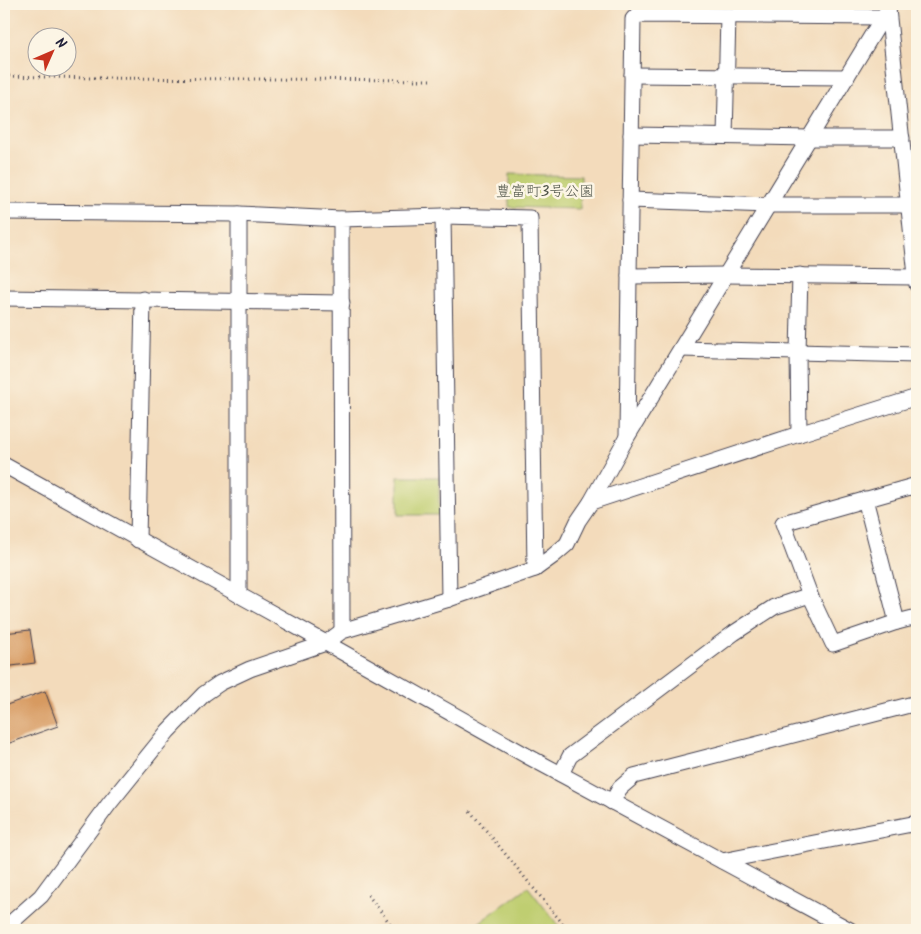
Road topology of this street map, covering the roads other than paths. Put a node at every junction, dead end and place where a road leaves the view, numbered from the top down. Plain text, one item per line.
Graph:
1 (887, 10) edge
2 (728, 16) junction
3 (632, 75) junction
4 (726, 76) junction
5 (847, 77) junction
6 (631, 135) junction
7 (725, 136) junction
8 (810, 138) junction
9 (902, 138) junction
10 (630, 200) junction
11 (769, 205) junction
12 (913, 205) edge
13 (4, 212) edge
14 (239, 214) junction
15 (443, 216) junction
16 (342, 219) junction
17 (726, 275) junction
18 (800, 275) junction
19 (628, 276) junction
20 (917, 281) edge
21 (4, 298) edge
22 (143, 300) junction
23 (239, 301) junction
24 (342, 303) junction
25 (681, 349) junction
26 (798, 352) junction
27 (917, 355) edge
28 (917, 397) edge
29 (799, 434) junction
30 (627, 437) junction
31 (4, 465) edge
32 (917, 485) edge
33 (865, 499) junction
34 (591, 502) junction
35 (138, 540) junction
36 (535, 569) junction
37 (239, 595) junction
38 (810, 595) junction
39 (449, 599) junction
40 (917, 617) edge
41 (897, 622) junction
42 (342, 632) junction
43 (326, 643) junction
44 (917, 703) edge
45 (561, 774) junction
46 (612, 802) junction
47 (917, 823) edge
48 (722, 861) junction
49 (4, 929) edge
50 (850, 930) edge

1 - 2 street
1 - 5 street
1 - 9 street
2 - 3 street
2 - 4 street
3 - 4 street
3 - 6 street
4 - 5 street
4 - 7 street
5 - 8 street
6 - 7 street
6 - 10 street
7 - 8 street
8 - 9 street
8 - 11 street
9 - 12 street
10 - 11 street
10 - 19 street
11 - 12 street
11 - 17 street
12 - 20 street
13 - 14 street
14 - 16 street
14 - 23 street
15 - 16 street
15 - 36 street
15 - 39 street
16 - 24 street
17 - 18 street
17 - 19 street
17 - 25 street
18 - 20 street
18 - 26 street
19 - 30 street
21 - 22 street
22 - 23 street
22 - 35 street
23 - 24 street
23 - 37 street
24 - 42 street
25 - 26 street
25 - 30 street
26 - 27 street
26 - 29 street
28 - 29 street
29 - 34 street
30 - 34 street
31 - 35 street
32 - 33 street
33 - 38 street
33 - 41 street
34 - 36 street
35 - 37 street
36 - 39 street
37 - 43 street
38 - 41 street
38 - 45 street
39 - 42 street
40 - 41 street
42 - 43 street
43 - 45 street
43 - 49 street
44 - 46 street
45 - 46 street
46 - 48 street
47 - 48 street
48 - 50 street

